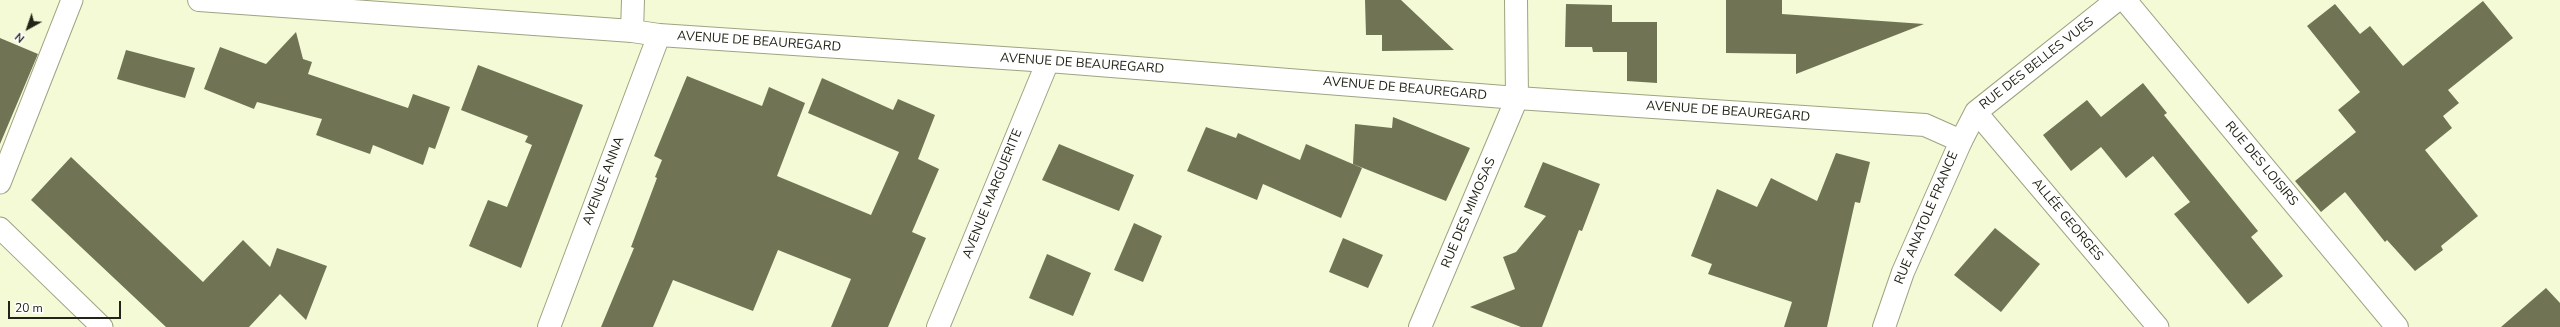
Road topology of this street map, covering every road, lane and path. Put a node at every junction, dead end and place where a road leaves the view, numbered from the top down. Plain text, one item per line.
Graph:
1 (72, 0) edge
2 (199, 0) edge
3 (633, 0) edge
4 (1516, 0) edge
5 (2117, 0) edge
6 (2125, 0) edge
7 (632, 31) junction
8 (659, 35) junction
9 (1048, 61) junction
10 (1517, 98) junction
11 (1976, 112) junction
12 (1961, 141) junction
13 (0, 183) edge
14 (0, 228) edge
15 (102, 327) edge
16 (550, 327) edge
17 (938, 327) edge
18 (1420, 327) edge
19 (1884, 327) edge
20 (2158, 327) edge
21 (2397, 327) edge

1 - 13 lane
2 - 7 street, AVENUE DE BEAUREGARD
3 - 7 street
4 - 10 street
5 - 11 street, RUE DES BELLES VUES
6 - 21 street, RUE DES LOISIRS
7 - 8 street, AVENUE DE BEAUREGARD
8 - 9 street, AVENUE DE BEAUREGARD
8 - 16 street, AVENUE ANNA
9 - 10 street, AVENUE DE BEAUREGARD
9 - 17 street, AVENUE MARGUERITE
10 - 12 street, AVENUE DE BEAUREGARD
10 - 18 street, RUE DES MIMOSAS
11 - 12 street, RUE ANATOLE FRANCE
11 - 20 lane, ALLÉE GEORGES
12 - 19 street, RUE ANATOLE FRANCE
14 - 15 lane

